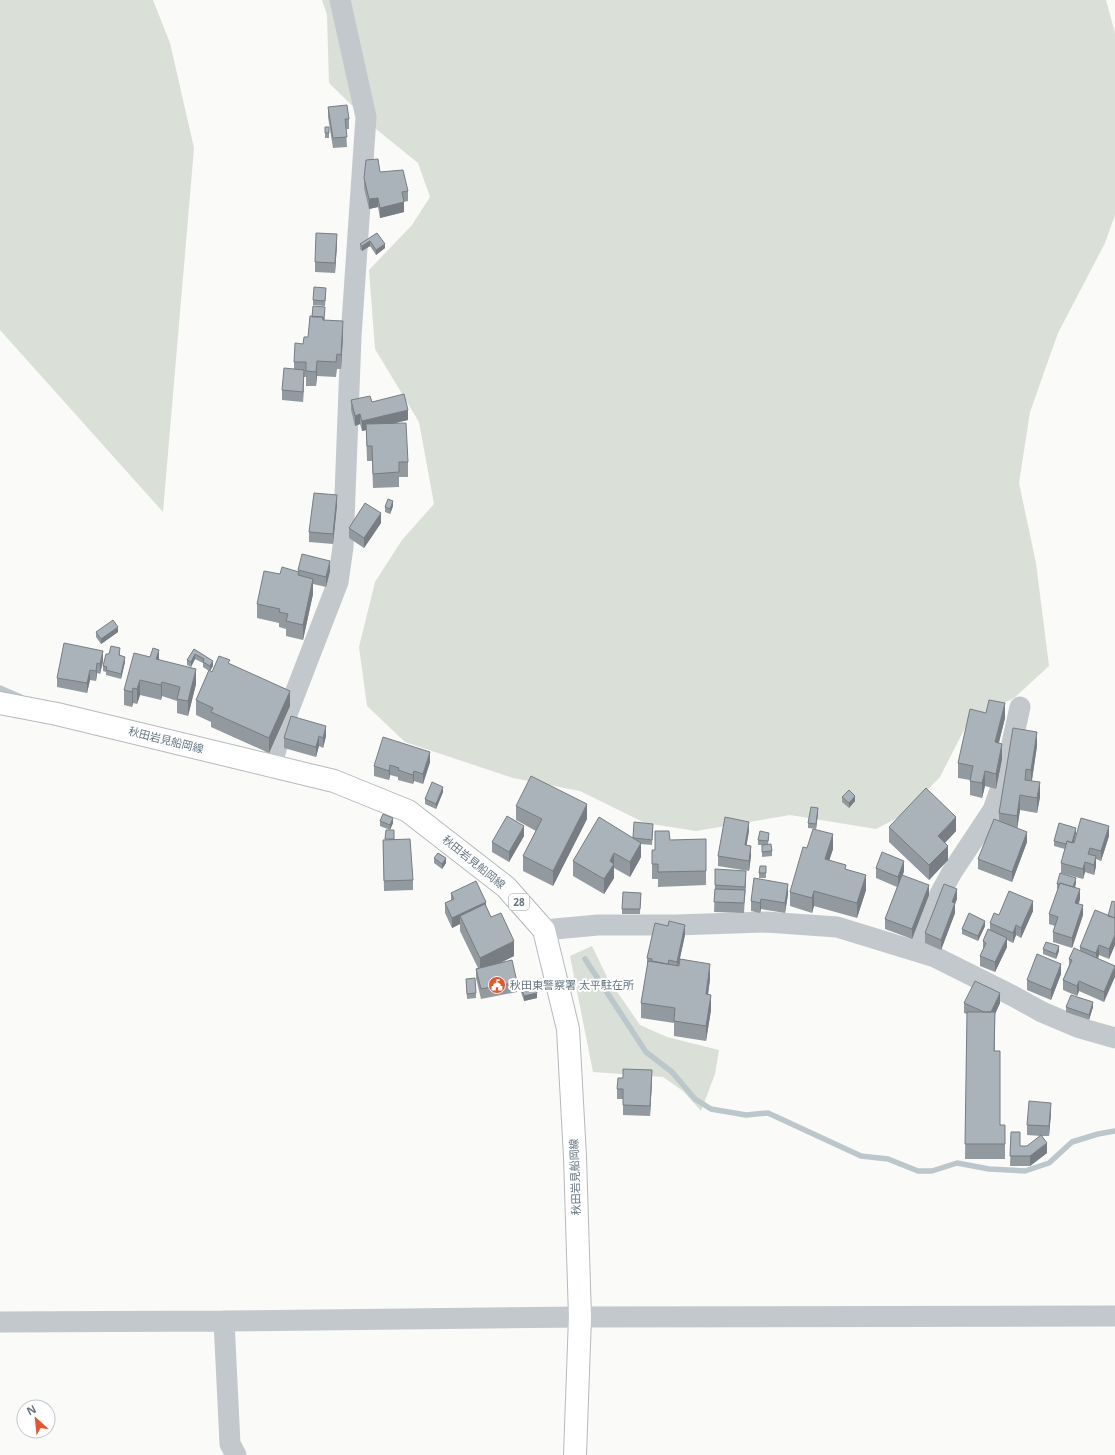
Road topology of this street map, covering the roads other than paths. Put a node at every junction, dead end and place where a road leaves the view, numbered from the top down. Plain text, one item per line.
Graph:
1 (340, 0) edge
2 (0, 703) edge
3 (1020, 707) dead end
4 (271, 767) junction
5 (544, 930) junction
6 (916, 951) junction
7 (1115, 1038) edge
8 (1115, 1316) edge
9 (580, 1317) junction
10 (0, 1322) edge
11 (224, 1322) junction
12 (236, 1455) edge
13 (575, 1455) edge

1 - 4 street
2 - 4 main road, 秋田岩見船岡線 / 28
3 - 6 street
4 - 5 main road, 秋田岩見船岡線 / 28
5 - 6 street
5 - 9 main road, 秋田岩見船岡線 / 28
6 - 7 street
8 - 9 street
9 - 11 street
9 - 13 main road, 秋田岩見船岡線 / 28
10 - 11 street
11 - 12 street

